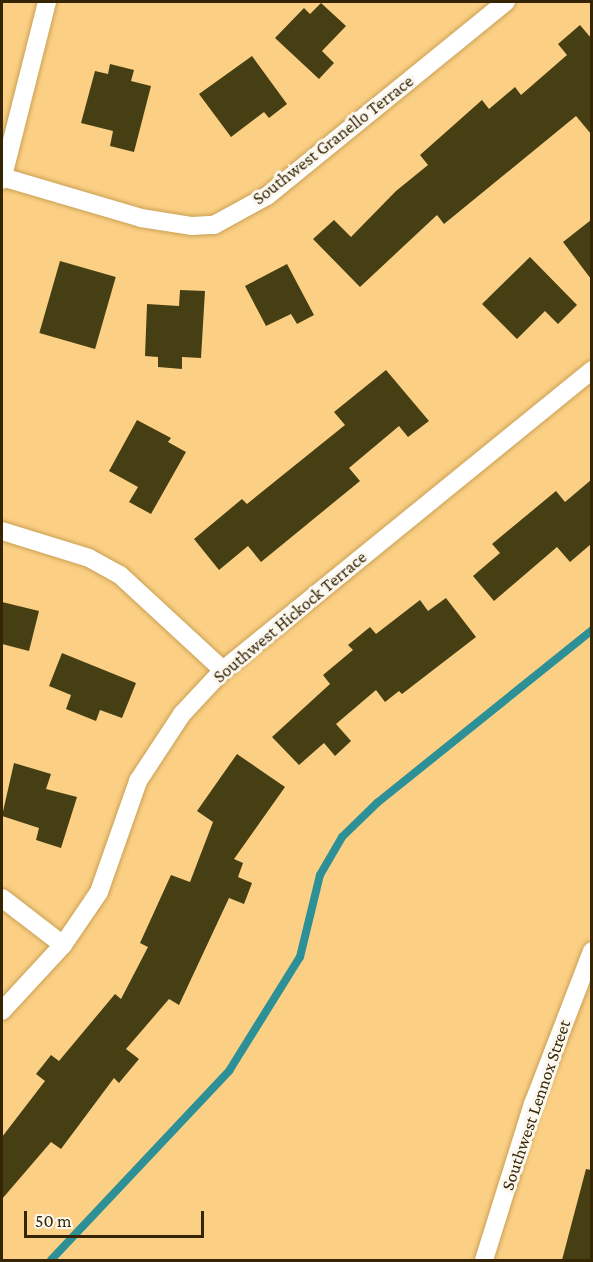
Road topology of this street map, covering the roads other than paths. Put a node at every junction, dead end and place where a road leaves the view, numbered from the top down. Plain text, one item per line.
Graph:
1 (47, 2) edge
2 (506, 2) edge
3 (2, 179) edge
4 (591, 370) edge
5 (2, 531) edge
6 (223, 670) junction
7 (2, 898) edge
8 (63, 945) junction
9 (591, 951) edge
10 (2, 1011) edge
11 (484, 1260) edge

1 - 3 street
2 - 3 street, Southwest Granello Terrace
4 - 6 street, Southwest Hickock Terrace
5 - 6 street
6 - 8 street, Southwest Hickock Terrace
7 - 8 street
8 - 10 street, Southwest Hickock Terrace
9 - 11 street, Southwest Lennox Street

